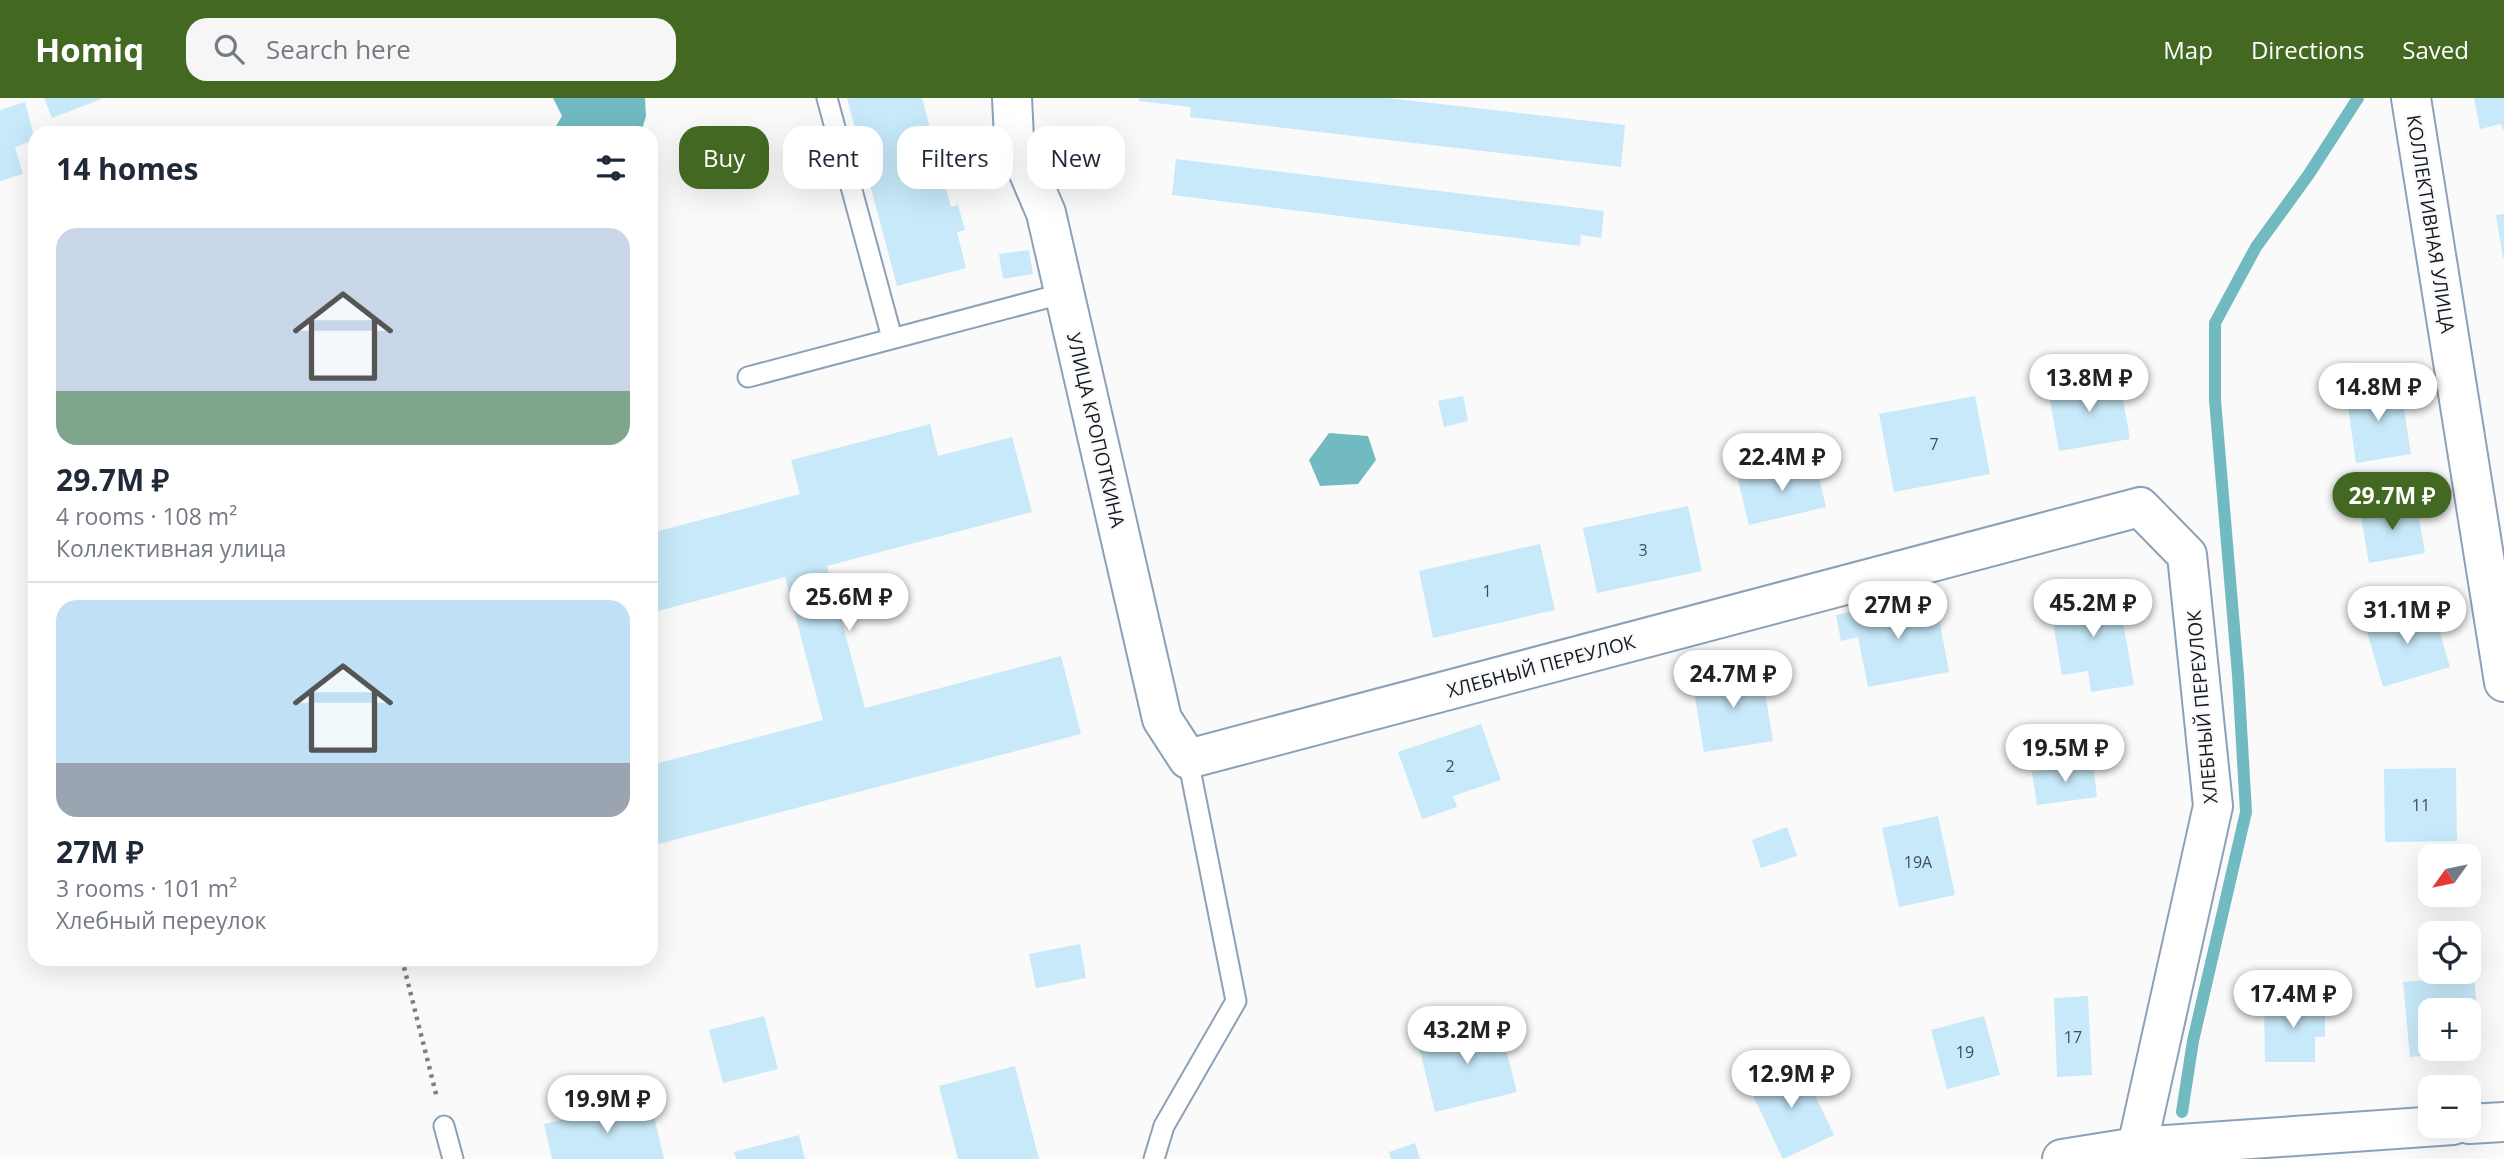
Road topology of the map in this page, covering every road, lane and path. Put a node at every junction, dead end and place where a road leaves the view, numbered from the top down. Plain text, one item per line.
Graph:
1 (827, 98) edge
2 (1012, 98) edge
3 (2411, 98) edge
4 (1065, 293) junction
5 (892, 338) junction
6 (748, 377) dead end
7 (2504, 682) edge
8 (1188, 759) junction
9 (404, 966) edge
10 (2504, 1122) edge
11 (2481, 1123) edge
12 (444, 1126) joint
13 (2418, 1127) edge
14 (2137, 1147) junction
15 (1157, 1155) edge
16 (453, 1159) edge
17 (2062, 1159) edge

1 - 5 lane
2 - 4 street, УЛИЦА КРОПОТКИНА
3 - 7 street, КОЛЛЕКТИВНАЯ УЛИЦА
4 - 5 lane
4 - 8 street, УЛИЦА КРОПОТКИНА
5 - 6 lane
8 - 14 street, ХЛЕБНЫЙ ПЕРЕУЛОК
8 - 15 lane
9 - 12 path
10 - 11 street
12 - 16 lane
13 - 14 street
14 - 17 street

